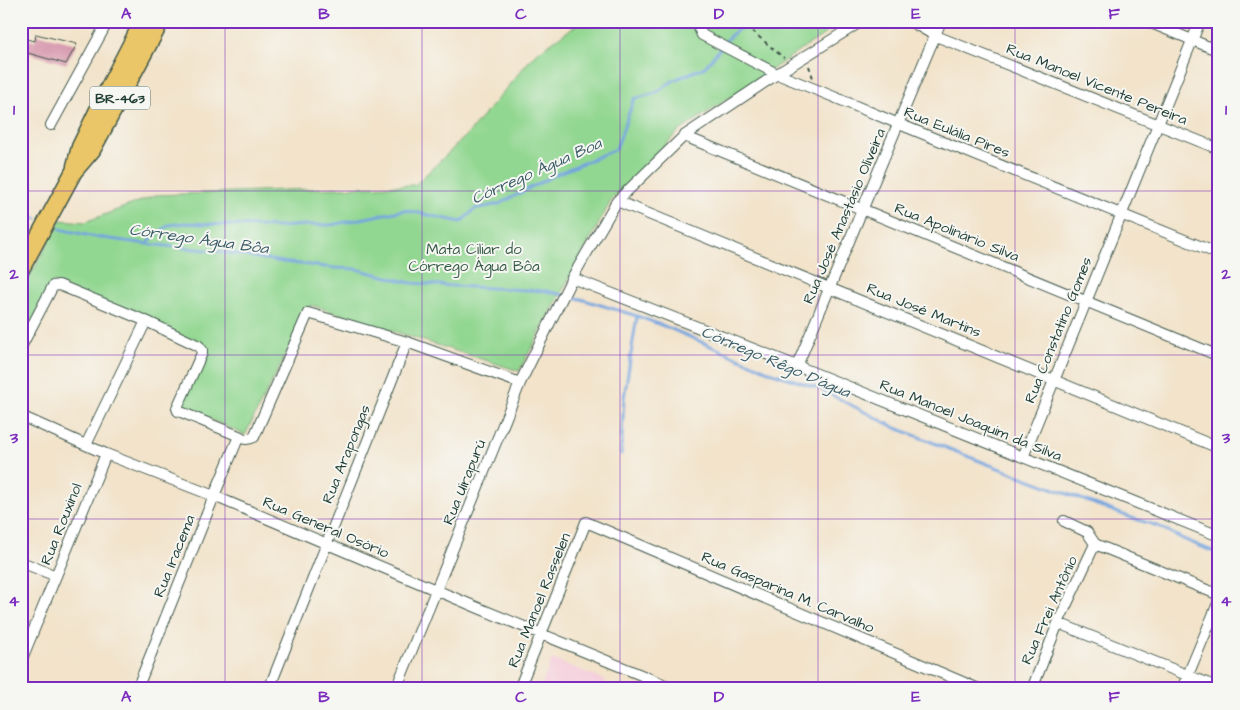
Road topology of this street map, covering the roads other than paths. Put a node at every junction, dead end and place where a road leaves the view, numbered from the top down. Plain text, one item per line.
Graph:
1 (108, 21) edge
2 (143, 21) edge
3 (161, 21) edge
4 (696, 21) edge
5 (862, 21) edge
6 (910, 21) edge
7 (941, 21) edge
8 (1146, 21) edge
9 (1200, 21) edge
10 (936, 36) junction
11 (1193, 41) junction
12 (1219, 51) edge
13 (776, 74) junction
14 (899, 124) junction
15 (51, 125) dead end
16 (1158, 125) junction
17 (684, 136) junction
18 (1219, 150) edge
19 (74, 171) junction
20 (617, 200) junction
21 (863, 210) junction
22 (1122, 215) junction
23 (1219, 254) edge
24 (21, 269) edge
25 (572, 278) junction
26 (830, 288) junction
27 (1086, 301) junction
28 (146, 321) junction
29 (409, 342) junction
30 (21, 347) edge
31 (1219, 356) edge
32 (797, 366) junction
33 (1054, 380) junction
34 (520, 383) junction
35 (21, 416) edge
36 (239, 436) junction
37 (86, 445) junction
38 (1219, 448) edge
39 (106, 454) junction
40 (1023, 457) junction
41 (214, 496) junction
42 (1064, 521) dead end
43 (586, 522) joint
44 (1219, 536) edge
45 (327, 543) junction
46 (1095, 544) junction
47 (21, 562) edge
48 (56, 576) junction
49 (436, 590) junction
50 (1219, 595) edge
51 (1219, 601) edge
52 (1058, 623) junction
53 (541, 634) junction
54 (21, 660) edge
55 (1188, 675) junction
56 (1219, 688) edge
57 (137, 689) edge
58 (269, 689) edge
59 (396, 689) edge
60 (519, 689) edge
61 (675, 689) edge
62 (978, 689) edge
63 (1032, 689) edge
64 (1182, 689) edge

1 - 15 street
2 - 19 highway, BR-463
3 - 19 highway, BR-463
4 - 13 street, Rua Eulália Pires
5 - 13 street, Rua Uirapurú
6 - 10 street, Rua Manoel Vicente Pereira
7 - 10 street, Rua José Anastásio Oliveira
8 - 11 street
9 - 11 street
10 - 14 street, Rua José Anastásio Oliveira
10 - 16 street, Rua Manoel Vicente Pereira
11 - 12 street
11 - 16 street
13 - 14 street, Rua Eulália Pires
13 - 17 street, Rua Uirapurú
14 - 21 street, Rua José Anastásio Oliveira
14 - 22 street, Rua Eulália Pires
16 - 18 street, Rua Manoel Vicente Pereira
16 - 22 street, Rua Constatino Gomes
17 - 20 street, Rua Uirapurú
17 - 21 street, Rua Apolinário Silva
19 - 24 highway, BR-463
20 - 25 street, Rua Uirapurú
20 - 26 street, Rua José Martins
21 - 26 street, Rua José Anastásio Oliveira
21 - 27 street, Rua Apolinário Silva
22 - 23 street, Rua Eulália Pires
22 - 27 street, Rua Constatino Gomes
25 - 32 street, Rua Manoel Joaquim da Silva
25 - 34 street, Rua Uirapurú
26 - 32 street, Rua José Anastásio Oliveira
26 - 33 street, Rua José Martins
27 - 31 street, Rua Apolinário Silva
27 - 33 street, Rua Constatino Gomes
28 - 30 street
28 - 36 street
28 - 37 street
29 - 34 street
29 - 36 street
29 - 45 street, Rua Arapongas
32 - 40 street, Rua Manoel Joaquim da Silva
33 - 38 street, Rua José Martins
33 - 40 street, Rua Constatino Gomes
34 - 49 street, Rua Uirapurú
35 - 37 street, Rua General Osório
36 - 41 street, Rua Iracema
37 - 39 street, Rua General Osório
39 - 41 street, Rua General Osório
39 - 48 street, Rua Rouxinol
40 - 44 street, Rua Manoel Joaquim da Silva
41 - 45 street, Rua General Osório
41 - 57 street, Rua Iracema
42 - 46 street
43 - 53 street, Rua Manoel Rasselen
43 - 62 street, Rua Gasparina M. Carvalho
45 - 49 street, Rua General Osório
45 - 58 street, Rua Arapongas
46 - 50 street
46 - 52 street, Rua Frei Antônio
47 - 48 street
48 - 54 street, Rua Rouxinol
49 - 53 street, Rua General Osório
49 - 59 street, Rua Uirapurú
51 - 55 street
52 - 55 street
52 - 63 street, Rua Frei Antônio
53 - 60 street, Rua Manoel Rasselen
53 - 61 street, Rua General Osório
55 - 56 street
55 - 64 street

